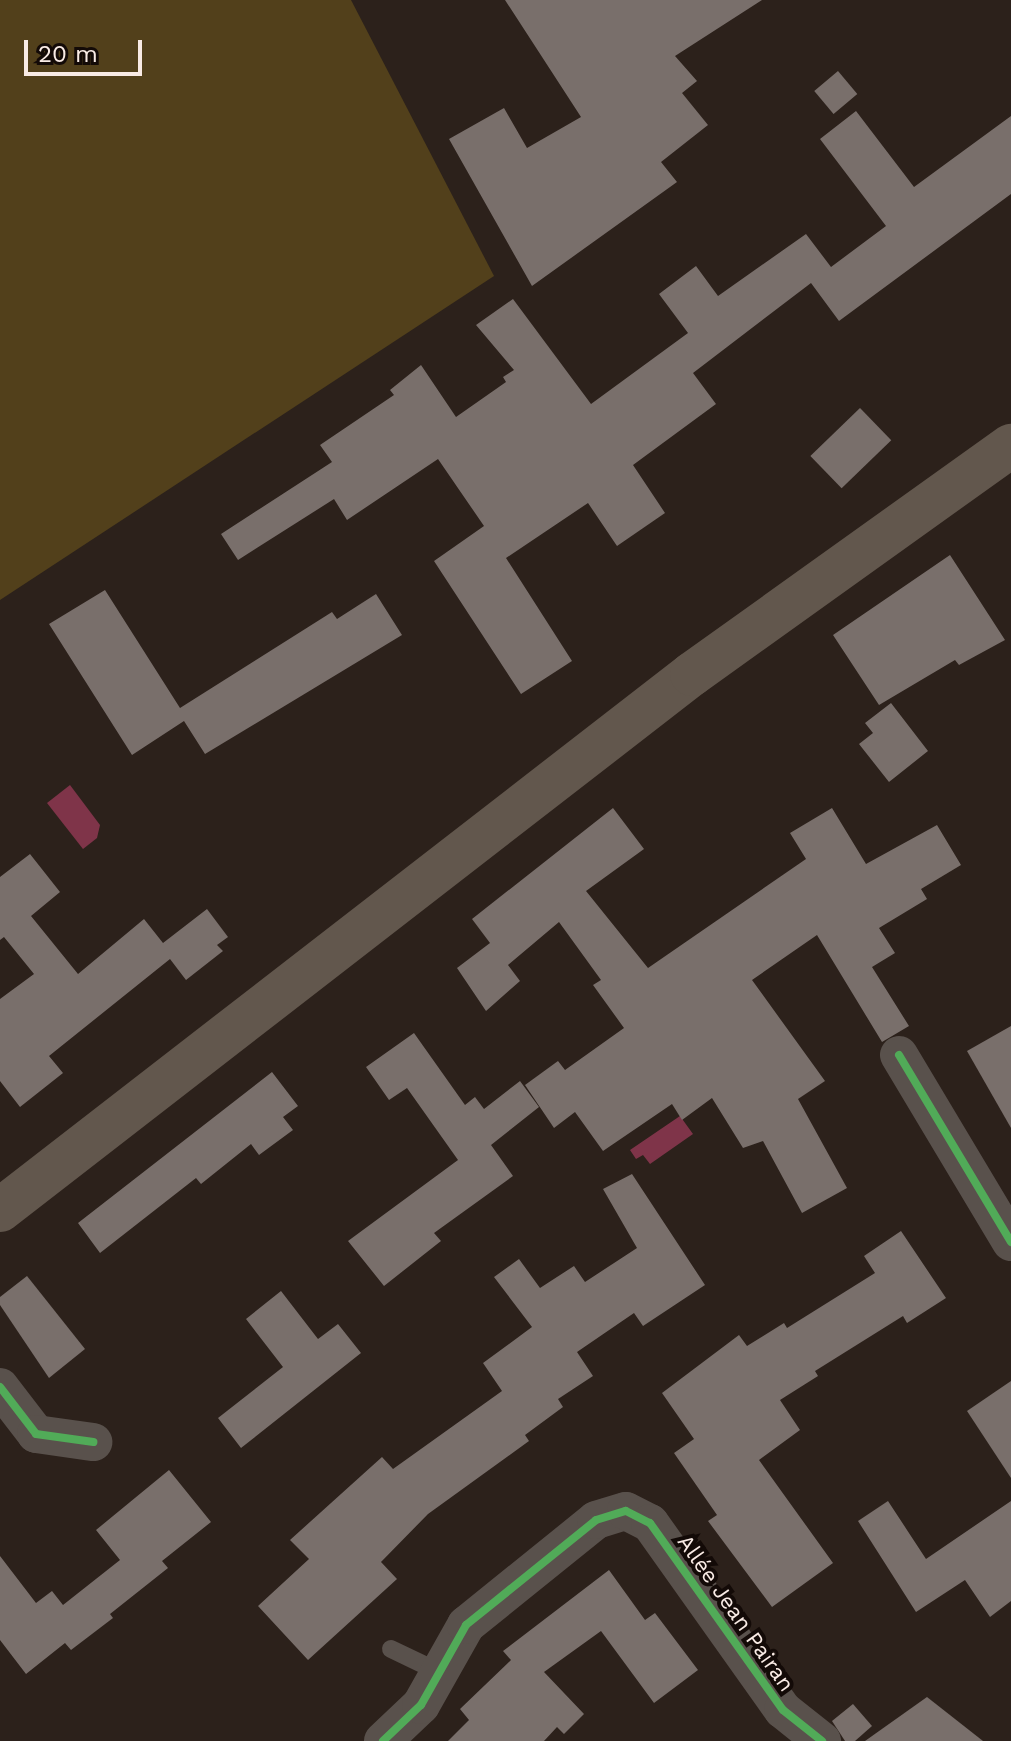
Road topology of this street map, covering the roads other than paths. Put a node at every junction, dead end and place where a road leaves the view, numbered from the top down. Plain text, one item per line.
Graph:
1 (1011, 446) edge
2 (899, 1055) dead end
3 (0, 1210) edge
4 (1011, 1242) edge
5 (0, 1387) edge
6 (93, 1442) dead end
7 (391, 1649) dead end
8 (439, 1672) junction
9 (383, 1741) edge
10 (822, 1741) edge

1 - 3 main road
2 - 4 street
5 - 6 street
7 - 8 lane
8 - 9 street, Allée Jean Pairan
8 - 10 street, Allée Jean Pairan

